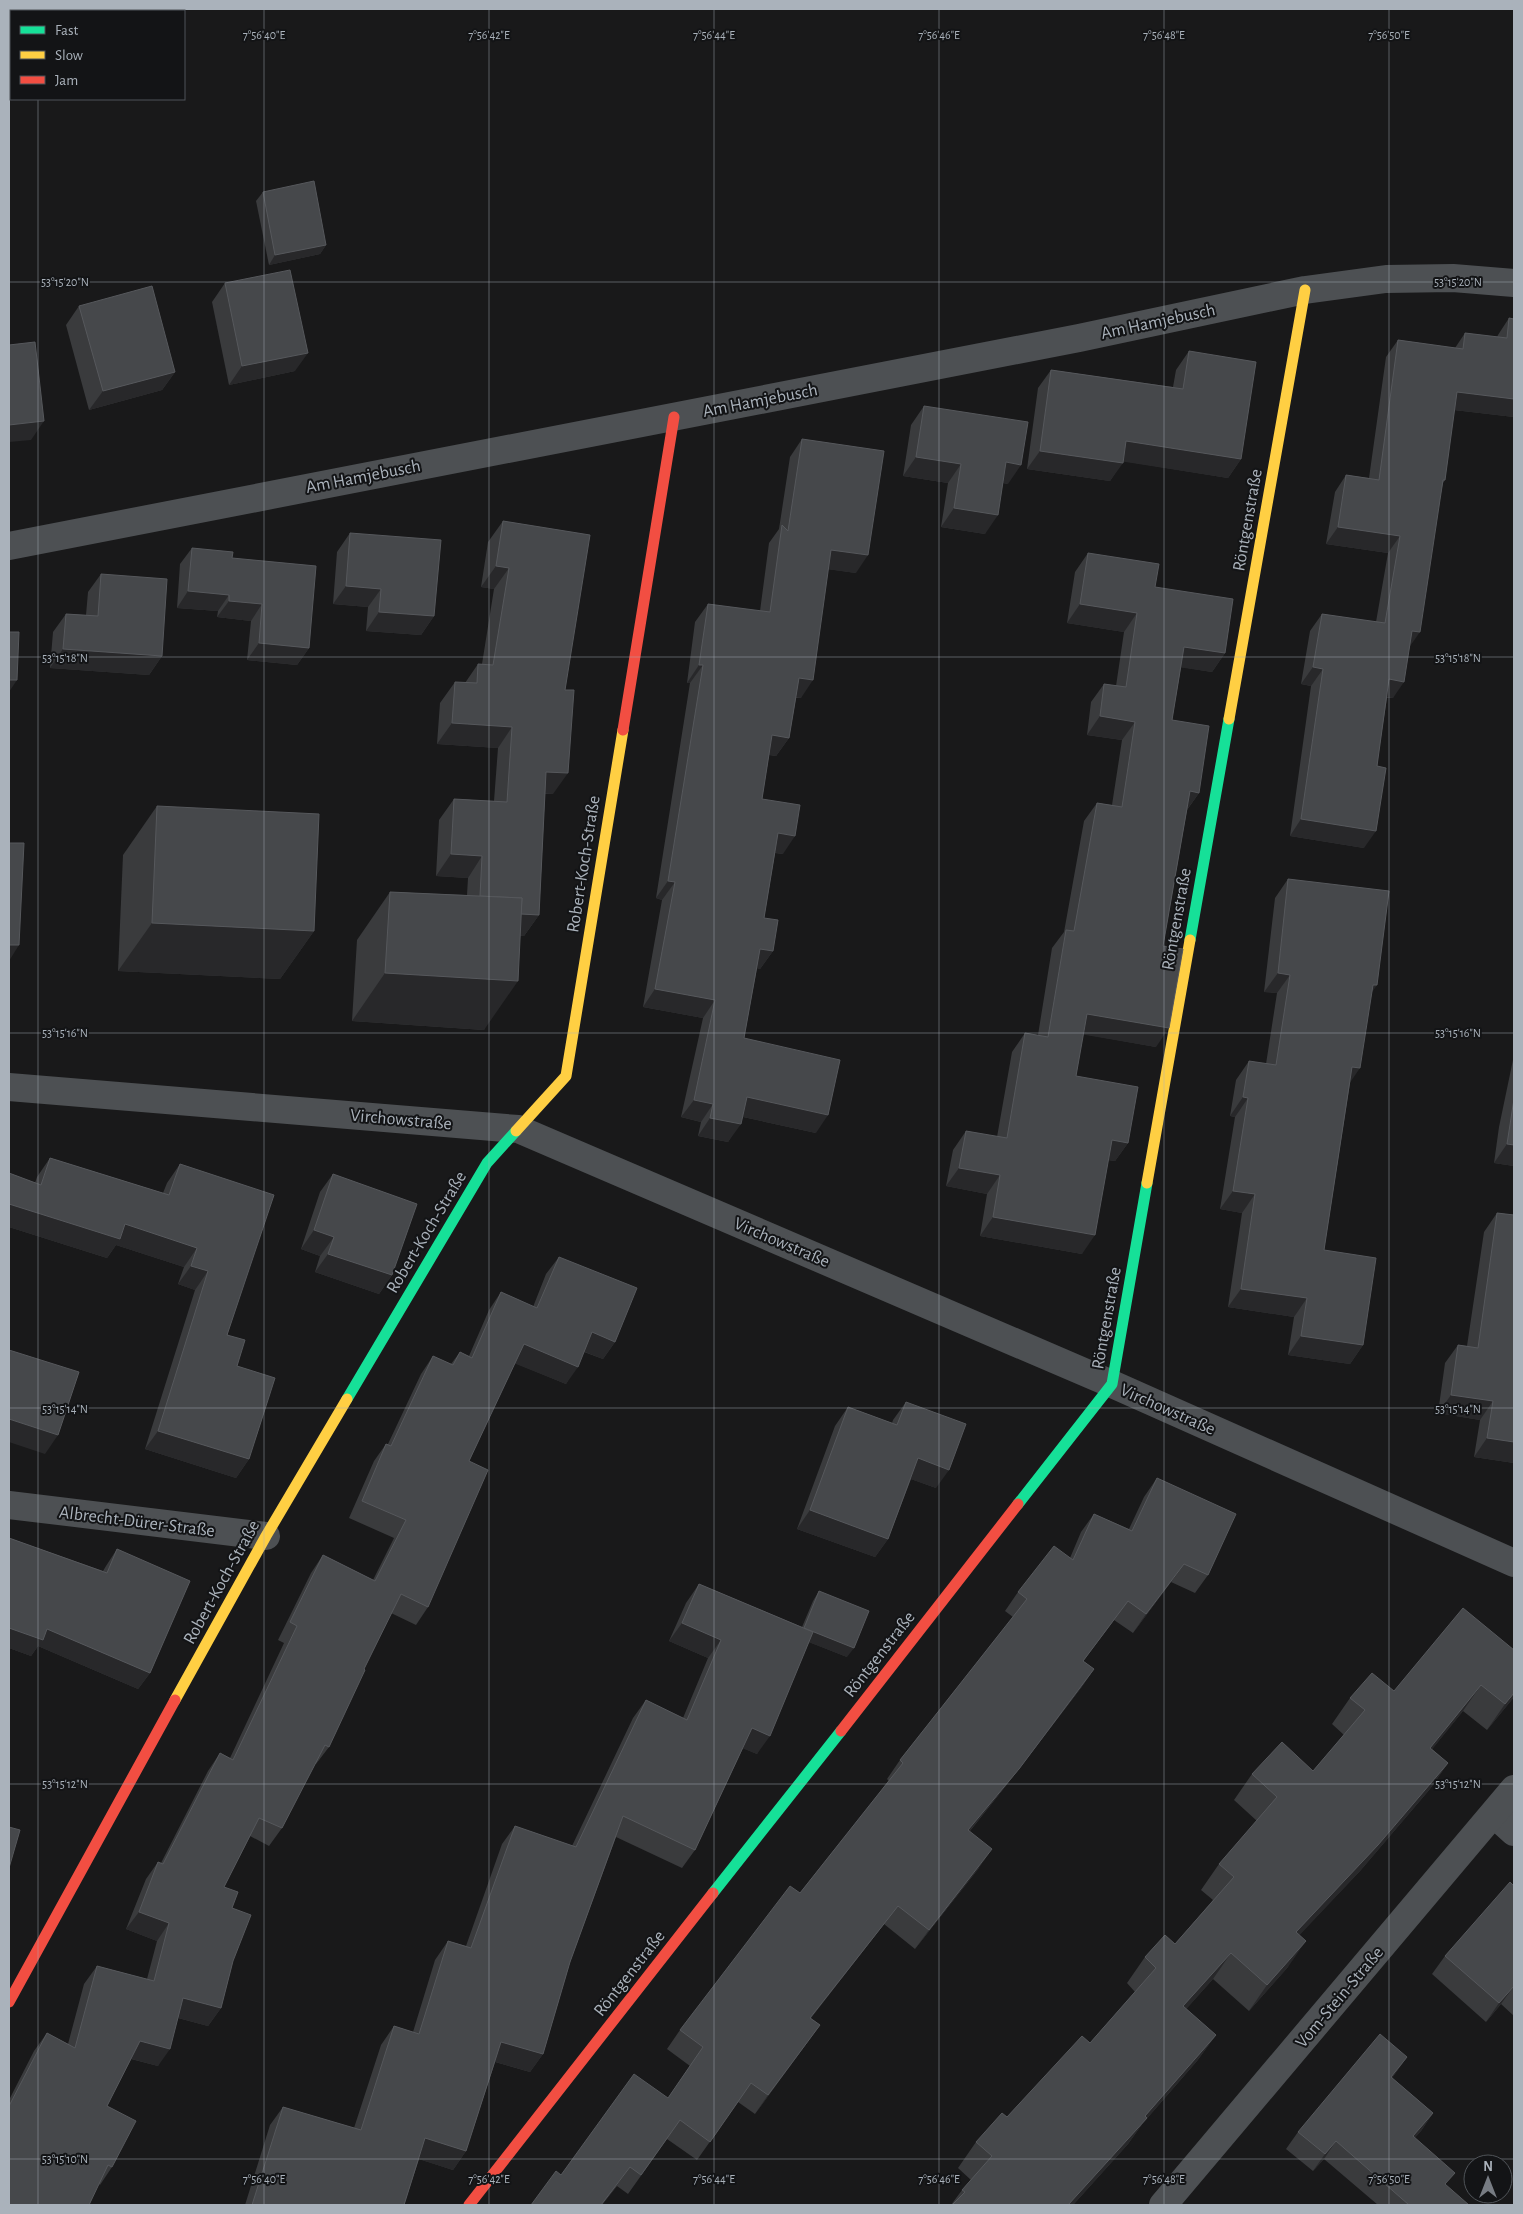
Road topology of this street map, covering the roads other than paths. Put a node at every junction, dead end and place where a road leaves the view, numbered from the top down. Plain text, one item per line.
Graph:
1 (1514, 283) edge
2 (1305, 290) junction
3 (674, 417) junction
4 (9, 546) edge
5 (9, 1087) edge
6 (518, 1129) junction
7 (1112, 1384) junction
8 (9, 1505) edge
9 (266, 1536) junction
10 (1514, 1562) edge
11 (1514, 1789) edge
12 (1494, 1814) junction
13 (1514, 1832) edge
14 (9, 2002) edge
15 (469, 2205) edge
16 (1163, 2205) edge

1 - 2 street, Am Hamjebusch
2 - 3 street, Am Hamjebusch
2 - 7 street, Röntgenstraße
3 - 4 street, Am Hamjebusch
3 - 6 street, Robert-Koch-Straße
5 - 6 street, Virchowstraße
6 - 7 street, Virchowstraße
6 - 9 street, Robert-Koch-Straße
7 - 10 street, Virchowstraße
7 - 15 street, Röntgenstraße
8 - 9 street, Albrecht-Dürer-Straße
9 - 14 street, Robert-Koch-Straße
11 - 12 street, Vom-Stein-Straße
12 - 13 street
12 - 16 street, Vom-Stein-Straße

